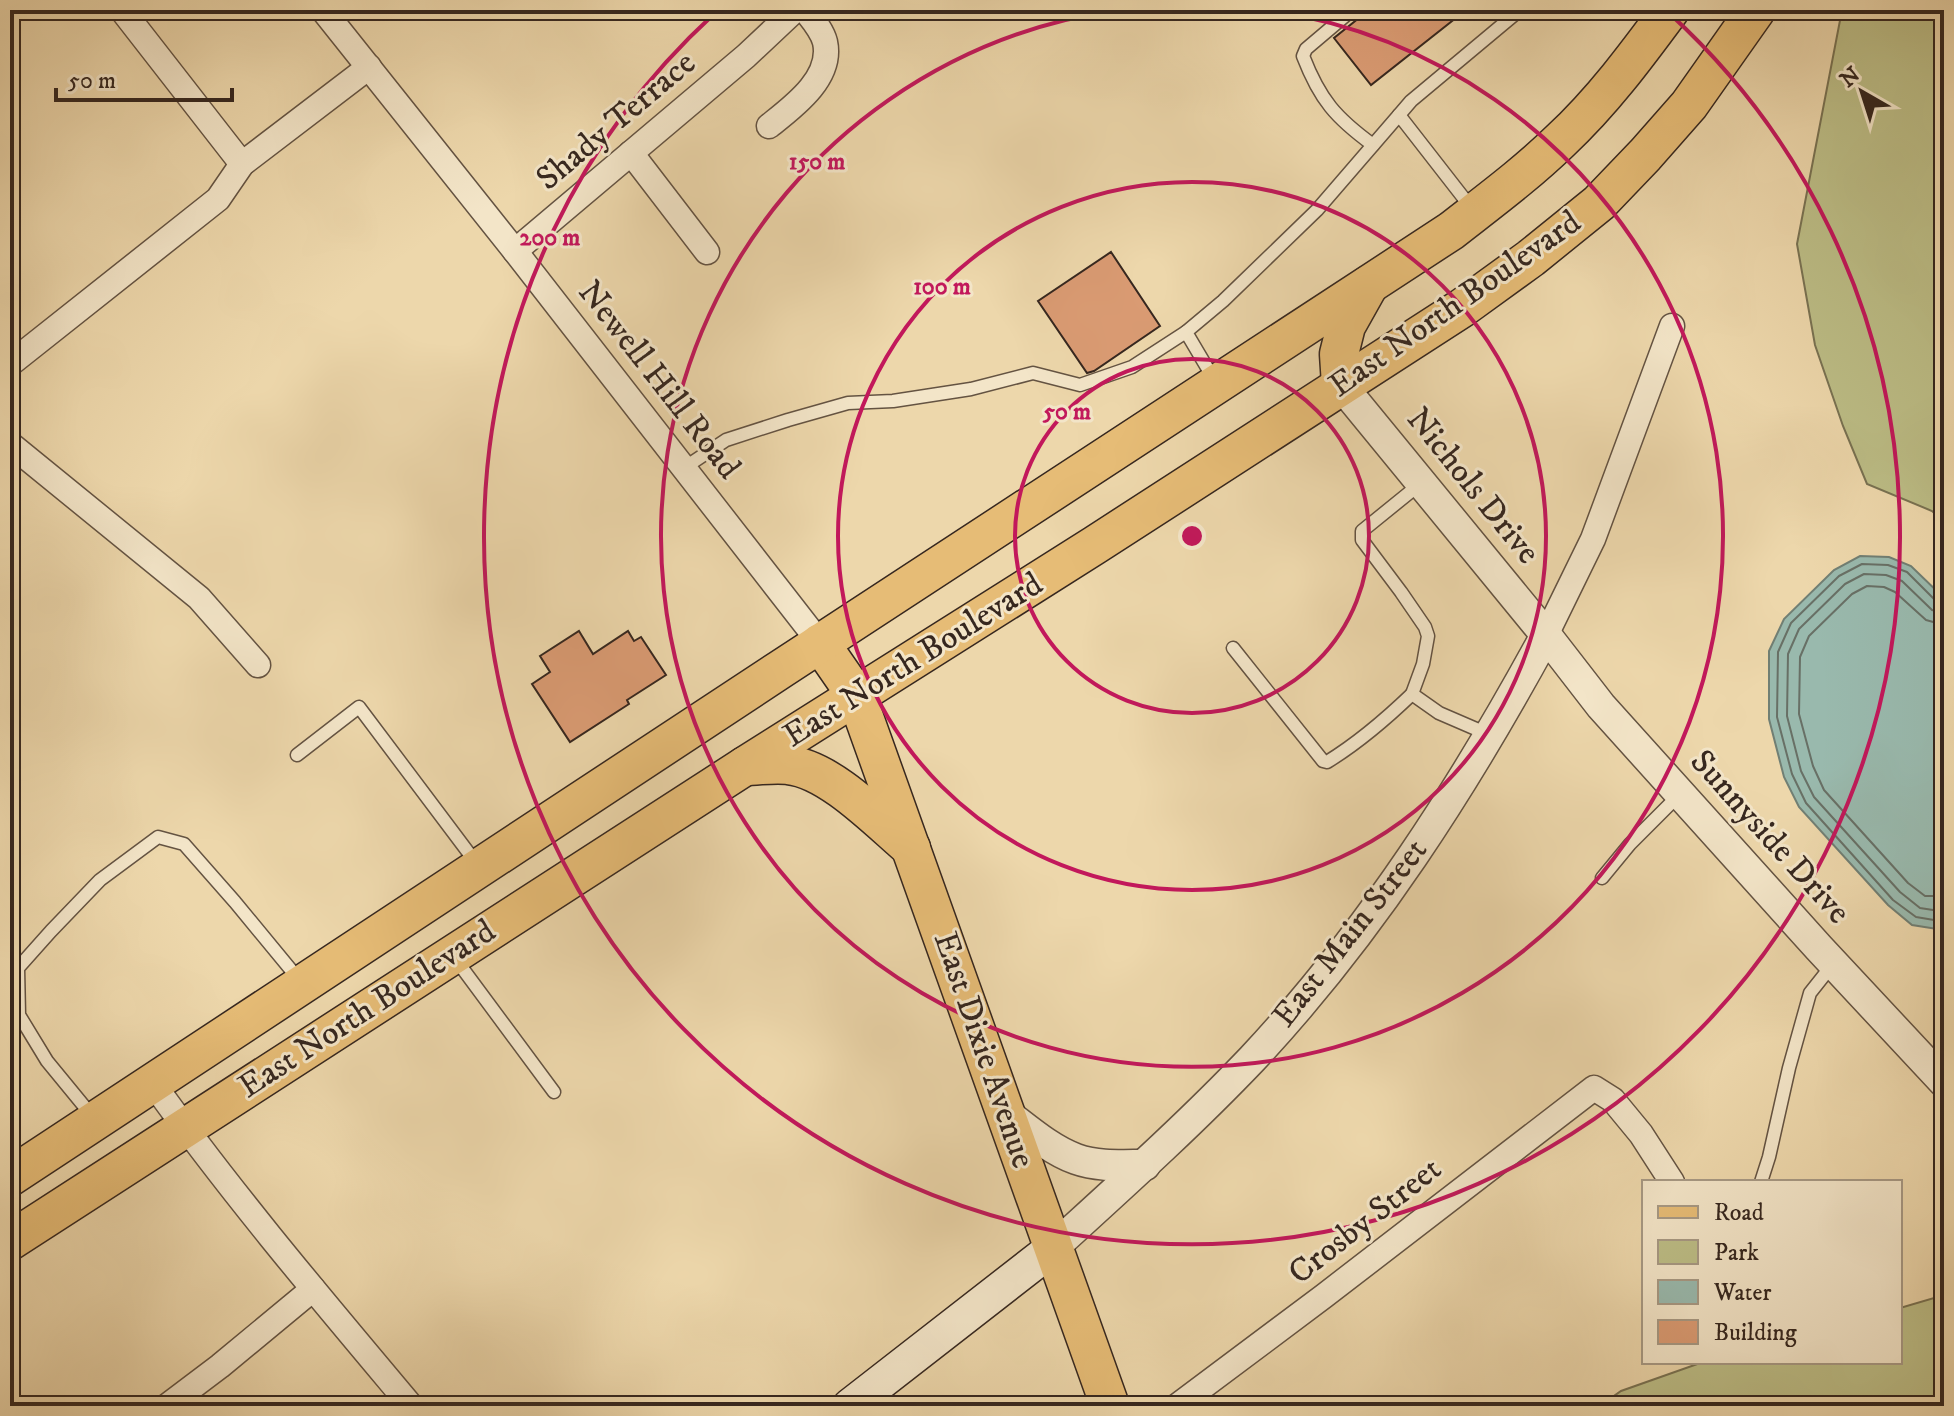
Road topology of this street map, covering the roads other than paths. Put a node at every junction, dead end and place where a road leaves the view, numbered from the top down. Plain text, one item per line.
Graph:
1 (122, 10) edge
2 (323, 10) edge
3 (795, 10) edge
4 (805, 10) edge
5 (1352, 10) edge
6 (1520, 10) edge
7 (1670, 10) edge
8 (1756, 10) edge
9 (369, 67) junction
10 (1399, 115) junction
11 (769, 126) dead end
12 (1373, 145) junction
13 (631, 153) junction
14 (242, 164) junction
15 (1474, 213) junction
16 (515, 251) junction
17 (707, 252) dead end
18 (1371, 283) junction
19 (1672, 326) dead end
20 (1186, 332) junction
21 (10, 364) edge
22 (1217, 384) junction
23 (1341, 385) junction
24 (10, 444) edge
25 (684, 468) junction
26 (1421, 483) junction
27 (1546, 635) junction
28 (820, 643) junction
29 (1233, 648) dead end
30 (258, 665) dead end
31 (1412, 694) junction
32 (856, 695) junction
33 (1490, 735) junction
34 (297, 755) dead end
35 (745, 766) junction
36 (1680, 794) junction
37 (913, 849) junction
38 (479, 867) junction
39 (1602, 878) dead end
40 (452, 954) junction
41 (1833, 964) junction
42 (302, 983) junction
43 (152, 1082) junction
44 (1944, 1082) edge
45 (554, 1092) dead end
46 (1007, 1114) junction
47 (95, 1120) junction
48 (184, 1128) junction
49 (1145, 1165) junction
50 (10, 1177) edge
51 (1671, 1180) edge
52 (1762, 1180) edge
53 (10, 1241) edge
54 (1053, 1248) junction
55 (313, 1289) junction
56 (167, 1406) edge
57 (411, 1406) edge
58 (850, 1406) edge
59 (1110, 1406) edge
60 (1177, 1406) edge

1 - 14 street
2 - 9 street, Newell Hill Road
3 - 13 street, Shady Terrace
4 - 11 street
5 - 12 lane
6 - 10 lane
7 - 15 main road, East North Boulevard
8 - 23 main road, East North Boulevard
9 - 14 street
9 - 16 street, Newell Hill Road
10 - 12 lane
10 - 15 lane
12 - 20 lane
13 - 16 street, Shady Terrace
13 - 17 street
14 - 21 street
15 - 18 main road, East North Boulevard
16 - 25 street, Newell Hill Road
18 - 22 main road, East North Boulevard
18 - 23 main road
19 - 27 street, East Main Street
20 - 22 lane
20 - 25 lane
22 - 28 main road, East North Boulevard
23 - 26 street, Nichols Drive
23 - 32 main road, East North Boulevard
24 - 30 street
25 - 28 street, Newell Hill Road
26 - 27 street, Nichols Drive
26 - 31 lane
27 - 33 street, East Main Street
27 - 36 street, Sunnyside Drive
28 - 32 main road, East Dixie Avenue
28 - 38 main road, East North Boulevard
29 - 31 lane
31 - 33 lane
32 - 35 main road, East North Boulevard
32 - 37 main road, East Dixie Avenue
33 - 49 street, East Main Street
34 - 38 lane
35 - 37 main road
35 - 40 main road, East North Boulevard
36 - 39 lane
36 - 41 street, Sunnyside Drive
37 - 46 main road, East Dixie Avenue
38 - 42 main road, East North Boulevard
40 - 45 lane
40 - 48 main road, East North Boulevard
41 - 44 street, Sunnyside Drive
41 - 52 lane
42 - 43 main road, East North Boulevard
42 - 47 lane
43 - 47 main road, East North Boulevard
43 - 48 street
46 - 49 street
46 - 54 main road, East Dixie Avenue
47 - 50 main road, East North Boulevard
48 - 53 main road, East North Boulevard
48 - 55 street
49 - 54 street, East Main Street
51 - 60 street, Crosby Street
54 - 58 main road, East Main Street
54 - 59 main road, East Dixie Avenue
55 - 56 street
55 - 57 street

